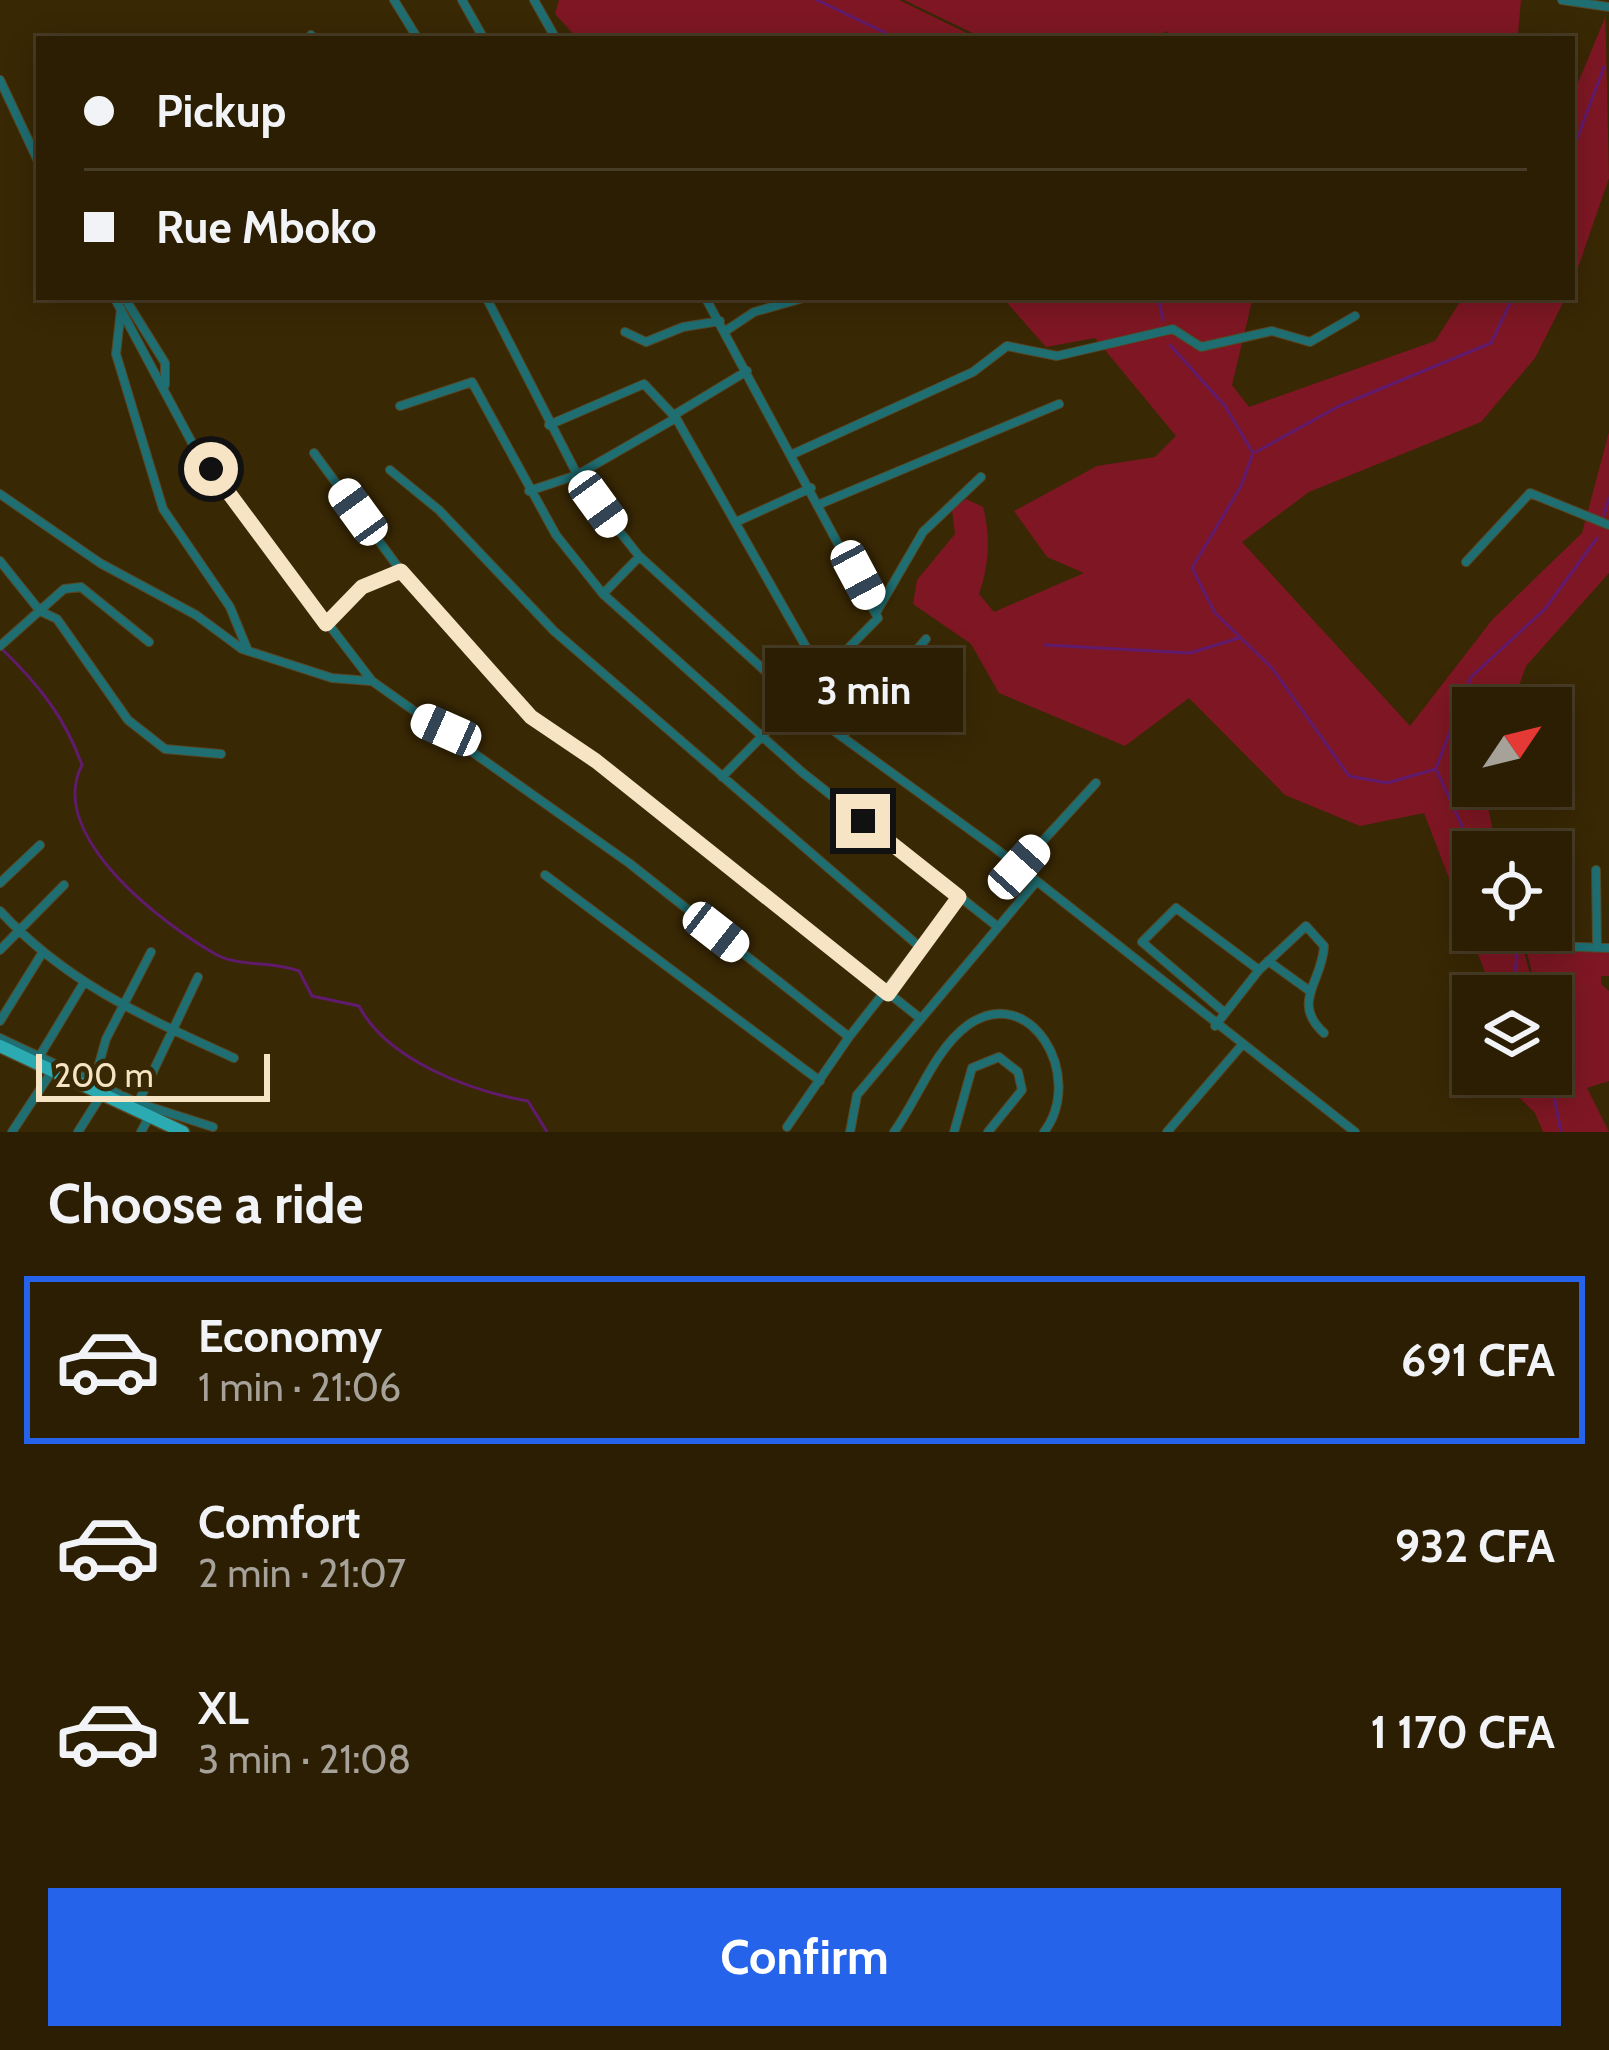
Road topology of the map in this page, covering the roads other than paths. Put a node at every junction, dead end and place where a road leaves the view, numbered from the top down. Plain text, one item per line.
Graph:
1 (394, 0) edge
2 (462, 0) edge
3 (534, 0) edge
4 (1562, 0) edge
5 (1609, 8) edge
6 (416, 36) edge
7 (482, 36) edge
8 (554, 36) edge
9 (0, 80) edge
10 (36, 158) edge
11 (120, 300) edge
12 (487, 300) edge
13 (707, 300) edge
14 (796, 300) edge
15 (1355, 316) dead end
16 (720, 321) junction
17 (727, 330) junction
18 (625, 332) dead end
19 (747, 371) junction
20 (1059, 404) dead end
21 (400, 406) dead end
22 (675, 417) junction
23 (549, 424) junction
24 (314, 453) dead end
25 (794, 454) junction
26 (391, 470) dead end
27 (577, 475) junction
28 (981, 477) dead end
29 (812, 488) junction
30 (529, 491) junction
31 (0, 494) edge
32 (820, 504) junction
33 (736, 522) junction
34 (1609, 525) edge
35 (640, 556) junction
36 (0, 561) edge
37 (1466, 562) dead end
38 (401, 571) junction
39 (603, 594) junction
40 (40, 611) junction
41 (877, 611) junction
42 (326, 624) junction
43 (926, 639) dead end
44 (3, 643) edge
45 (148, 643) dead end
46 (248, 651) junction
47 (823, 677) junction
48 (372, 681) junction
49 (797, 702) junction
50 (759, 736) junction
51 (842, 737) junction
52 (221, 754) dead end
53 (722, 777) junction
54 (1096, 783) dead end
55 (40, 845) dead end
56 (1019, 867) junction
57 (545, 875) dead end
58 (1609, 881) edge
59 (1036, 882) junction
60 (0, 883) edge
61 (64, 885) dead end
62 (959, 897) junction
63 (0, 911) edge
64 (998, 927) junction
65 (18, 931) junction
66 (1572, 946) edge
67 (1597, 947) junction
68 (921, 948) junction
69 (1609, 948) edge
70 (0, 950) edge
71 (151, 952) dead end
72 (41, 955) junction
73 (1268, 961) junction
74 (1259, 970) junction
75 (198, 977) dead end
76 (83, 984) junction
77 (1307, 989) junction
78 (888, 994) junction
79 (121, 1008) junction
80 (1225, 1013) junction
81 (921, 1018) junction
82 (0, 1021) edge
83 (1215, 1026) junction
84 (172, 1028) junction
85 (1324, 1033) dead end
86 (849, 1037) junction
87 (0, 1045) edge
88 (1241, 1046) junction
89 (39, 1057) junction
90 (234, 1058) dead end
91 (52, 1071) junction
92 (820, 1082) junction
93 (98, 1088) junction
94 (138, 1103) junction
95 (148, 1117) junction
96 (213, 1127) dead end
97 (787, 1127) dead end
98 (12, 1132) edge
99 (78, 1132) edge
100 (141, 1132) edge
101 (183, 1132) edge
102 (850, 1132) edge
103 (894, 1132) edge
104 (954, 1132) edge
105 (988, 1132) edge
106 (1044, 1132) edge
107 (1167, 1132) edge
108 (1355, 1132) edge

1 - 6 street
2 - 7 street
3 - 8 street
4 - 5 street
9 - 10 street
11 - 42 street
11 - 46 street
12 - 23 street
13 - 16 street
14 - 17 street
15 - 25 street
16 - 17 street
16 - 18 street
17 - 19 street
19 - 22 street
19 - 25 street
20 - 32 street
21 - 30 street
22 - 23 street
22 - 27 street
22 - 33 street
23 - 27 street
24 - 38 street
25 - 29 street
26 - 53 street
27 - 30 street
27 - 35 street
28 - 41 street
29 - 32 street
29 - 33 street
30 - 39 street
31 - 46 street
32 - 41 street
33 - 47 street
34 - 37 street
35 - 39 street
35 - 49 street
36 - 40 street
38 - 42 street
38 - 78 street
39 - 50 street
40 - 44 street
40 - 45 street
40 - 52 street
41 - 47 street
42 - 48 street
43 - 51 street
46 - 48 street
47 - 49 street
48 - 86 street
49 - 50 street
49 - 51 street
50 - 53 street
50 - 62 street
51 - 56 street
53 - 68 street
54 - 56 street
55 - 60 street
56 - 59 street
57 - 92 street
58 - 67 street
59 - 64 street
59 - 83 street
61 - 65 street
62 - 64 street
62 - 68 street
63 - 65 street
64 - 81 street
65 - 70 street
65 - 72 street
66 - 67 street
67 - 69 street
68 - 78 street
71 - 79 street
72 - 76 street
72 - 82 street
73 - 74 street
73 - 77 street
73 - 77 street
74 - 80 street
74 - 80 street
75 - 84 street
76 - 79 street
76 - 89 street
77 - 85 street
78 - 81 street
78 - 86 street
79 - 84 street
79 - 93 street
80 - 83 street
81 - 102 street
83 - 88 street
84 - 90 street
84 - 94 street
86 - 92 street
87 - 89 street
87 - 91 main road
88 - 107 street
88 - 108 street
89 - 93 street
91 - 93 main road
91 - 98 street
92 - 97 street
93 - 94 street
93 - 95 main road
93 - 99 street
94 - 96 street
95 - 100 street
95 - 101 main road
103 - 106 street
104 - 105 street

